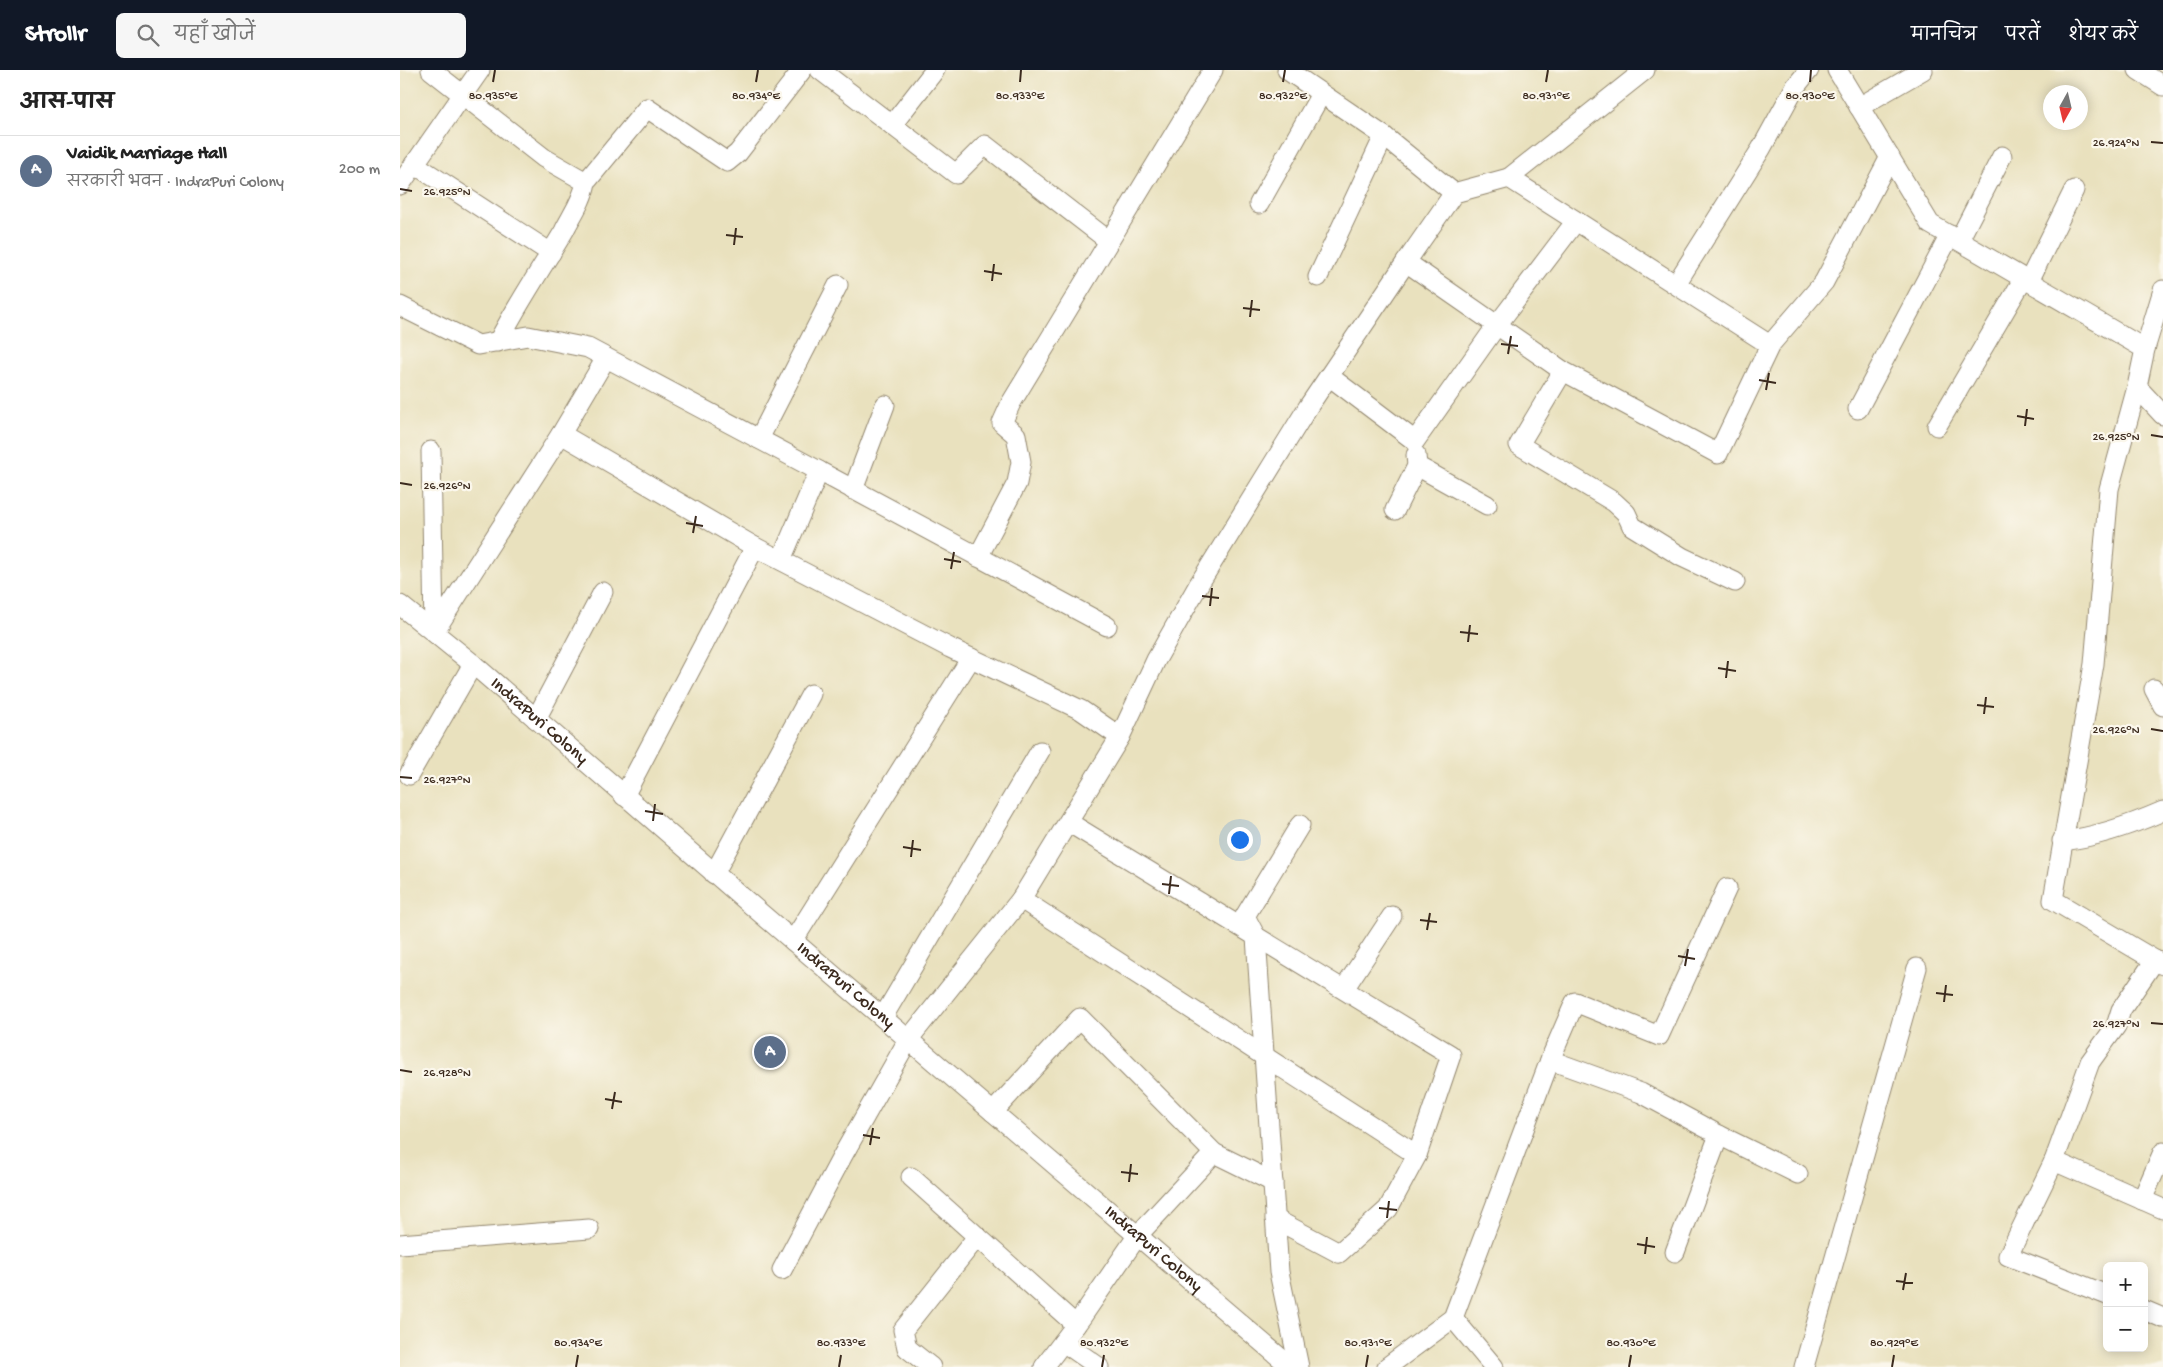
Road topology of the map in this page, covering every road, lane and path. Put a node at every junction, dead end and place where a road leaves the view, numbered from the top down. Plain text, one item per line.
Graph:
1 (431, 70) edge
2 (480, 70) edge
3 (802, 70) edge
4 (820, 70) edge
5 (935, 70) edge
6 (1213, 70) edge
7 (1287, 70) edge
8 (1646, 70) edge
9 (1809, 70) edge
10 (1837, 70) edge
11 (1923, 70) edge
12 (2138, 70) edge
13 (2163, 86) edge
14 (1321, 94) junction
15 (462, 95) junction
16 (1859, 107) junction
17 (892, 125) junction
18 (1384, 136) junction
19 (2002, 156) dead end
20 (1890, 157) junction
21 (414, 164) junction
22 (1510, 178) junction
23 (586, 182) junction
24 (400, 185) edge
25 (2074, 190) dead end
26 (1454, 193) junction
27 (1259, 204) dead end
28 (1576, 221) junction
29 (1954, 238) junction
30 (1108, 241) junction
31 (551, 253) junction
32 (1406, 262) junction
33 (1318, 277) dead end
34 (2026, 280) junction
35 (1676, 284) junction
36 (838, 285) dead end
37 (2163, 290) edge
38 (400, 306) edge
39 (1497, 326) junction
40 (498, 342) junction
41 (1770, 345) junction
42 (2145, 349) junction
43 (606, 358) junction
44 (1563, 371) junction
45 (1329, 376) junction
46 (2137, 388) junction
47 (885, 405) dead end
48 (1858, 409) dead end
49 (2163, 415) edge
50 (1937, 426) dead end
51 (561, 434) junction
52 (759, 439) junction
53 (1415, 441) junction
54 (431, 451) dead end
55 (1417, 466) junction
56 (819, 471) junction
57 (853, 490) junction
58 (1488, 505) dead end
59 (1395, 510) dead end
60 (755, 547) junction
61 (978, 556) junction
62 (781, 560) junction
63 (1735, 582) dead end
64 (603, 592) dead end
65 (400, 605) edge
66 (1108, 626) dead end
67 (434, 632) junction
68 (971, 658) junction
69 (473, 664) junction
70 (2154, 690) dead end
71 (811, 694) dead end
72 (2163, 706) edge
73 (536, 719) junction
74 (1120, 737) junction
75 (1040, 751) dead end
76 (409, 775) dead end
77 (624, 796) junction
78 (2163, 811) edge
79 (1068, 822) junction
80 (1300, 825) dead end
81 (2062, 840) junction
82 (714, 874) junction
83 (1727, 888) dead end
84 (1021, 900) junction
85 (1392, 916) dead end
86 (1256, 937) junction
87 (793, 941) junction
88 (2159, 962) edge
89 (1917, 968) dead end
90 (1344, 989) junction
91 (882, 1018) junction
92 (908, 1040) junction
93 (1263, 1057) junction
94 (1550, 1060) junction
95 (993, 1112) junction
96 (1719, 1135) junction
97 (2163, 1152) edge
98 (1214, 1153) junction
99 (1417, 1155) junction
100 (2054, 1161) junction
101 (1798, 1174) dead end
102 (911, 1178) dead end
103 (1273, 1182) junction
104 (2142, 1200) junction
105 (2163, 1209) edge
106 (1275, 1219) junction
107 (588, 1229) dead end
108 (1138, 1235) junction
109 (977, 1237) junction
110 (400, 1244) edge
111 (1676, 1252) dead end
112 (782, 1270) dead end
113 (2103, 1293) edge
114 (2148, 1312) edge
115 (1453, 1318) junction
116 (2163, 1318) edge
117 (1076, 1325) junction
118 (1063, 1342) junction
119 (931, 1367) edge
120 (1044, 1367) edge
121 (1099, 1367) edge
122 (1291, 1367) edge
123 (1299, 1367) edge
124 (1387, 1367) edge
125 (1494, 1367) edge
126 (1804, 1367) edge

1 - 15 street
2 - 15 street
3 - 23 street
4 - 17 street
5 - 17 street
6 - 30 street
7 - 14 street
8 - 22 street
9 - 35 street
10 - 16 street
11 - 16 street
12 - 13 street
14 - 18 street
14 - 27 street
15 - 21 street
15 - 23 street
16 - 20 street
17 - 30 street
18 - 26 street
18 - 33 street
19 - 29 street
20 - 29 street
20 - 41 street
21 - 24 street
21 - 31 street
22 - 26 street
22 - 28 street
23 - 31 street
25 - 34 street
26 - 32 street
28 - 35 street
28 - 39 street
29 - 34 street
29 - 48 street
30 - 61 street
31 - 40 street
32 - 39 street
32 - 45 street
34 - 42 street
34 - 50 street
35 - 41 street
36 - 52 street
37 - 42 street
38 - 40 street
39 - 44 street
39 - 53 street
40 - 43 street
41 - 44 street
42 - 46 street
43 - 51 street
43 - 52 street
44 - 63 street
45 - 53 street
45 - 74 street
46 - 49 street
46 - 81 street
47 - 57 street
51 - 60 street
51 - 67 street
52 - 56 street
53 - 55 street
54 - 67 street
55 - 58 street
55 - 59 street
56 - 57 street
56 - 62 street
57 - 61 street
60 - 62 street
60 - 77 street
61 - 66 street
62 - 68 street
64 - 73 street
65 - 67 street, IndraPuri Colony
67 - 69 street, IndraPuri Colony
68 - 74 street
68 - 87 street
69 - 73 street, IndraPuri Colony
69 - 76 street
70 - 72 street
71 - 82 street
73 - 77 street, IndraPuri Colony
74 - 79 street
75 - 91 street
77 - 82 street, IndraPuri Colony
78 - 81 street
79 - 84 street
79 - 86 street
80 - 86 street
81 - 88 street
82 - 87 street, IndraPuri Colony
83 - 94 street
84 - 92 street
84 - 93 street
85 - 90 street
86 - 90 street
86 - 93 street
87 - 91 street, IndraPuri Colony
88 - 100 street
89 - 126 street
90 - 99 street
91 - 92 street, IndraPuri Colony
92 - 95 street, IndraPuri Colony
92 - 112 street
93 - 99 street
93 - 103 street
94 - 96 street
94 - 115 street
95 - 98 street
95 - 108 street, IndraPuri Colony
96 - 101 street
96 - 111 street
97 - 104 street
98 - 103 street
98 - 108 street
99 - 106 street
100 - 104 street
100 - 113 street
102 - 109 street
103 - 106 street
104 - 105 street
106 - 123 street
107 - 110 street
108 - 117 street
108 - 122 street, IndraPuri Colony
109 - 117 street
109 - 119 street
114 - 116 street
115 - 124 street
115 - 125 street
117 - 118 street
118 - 120 street
118 - 121 street

